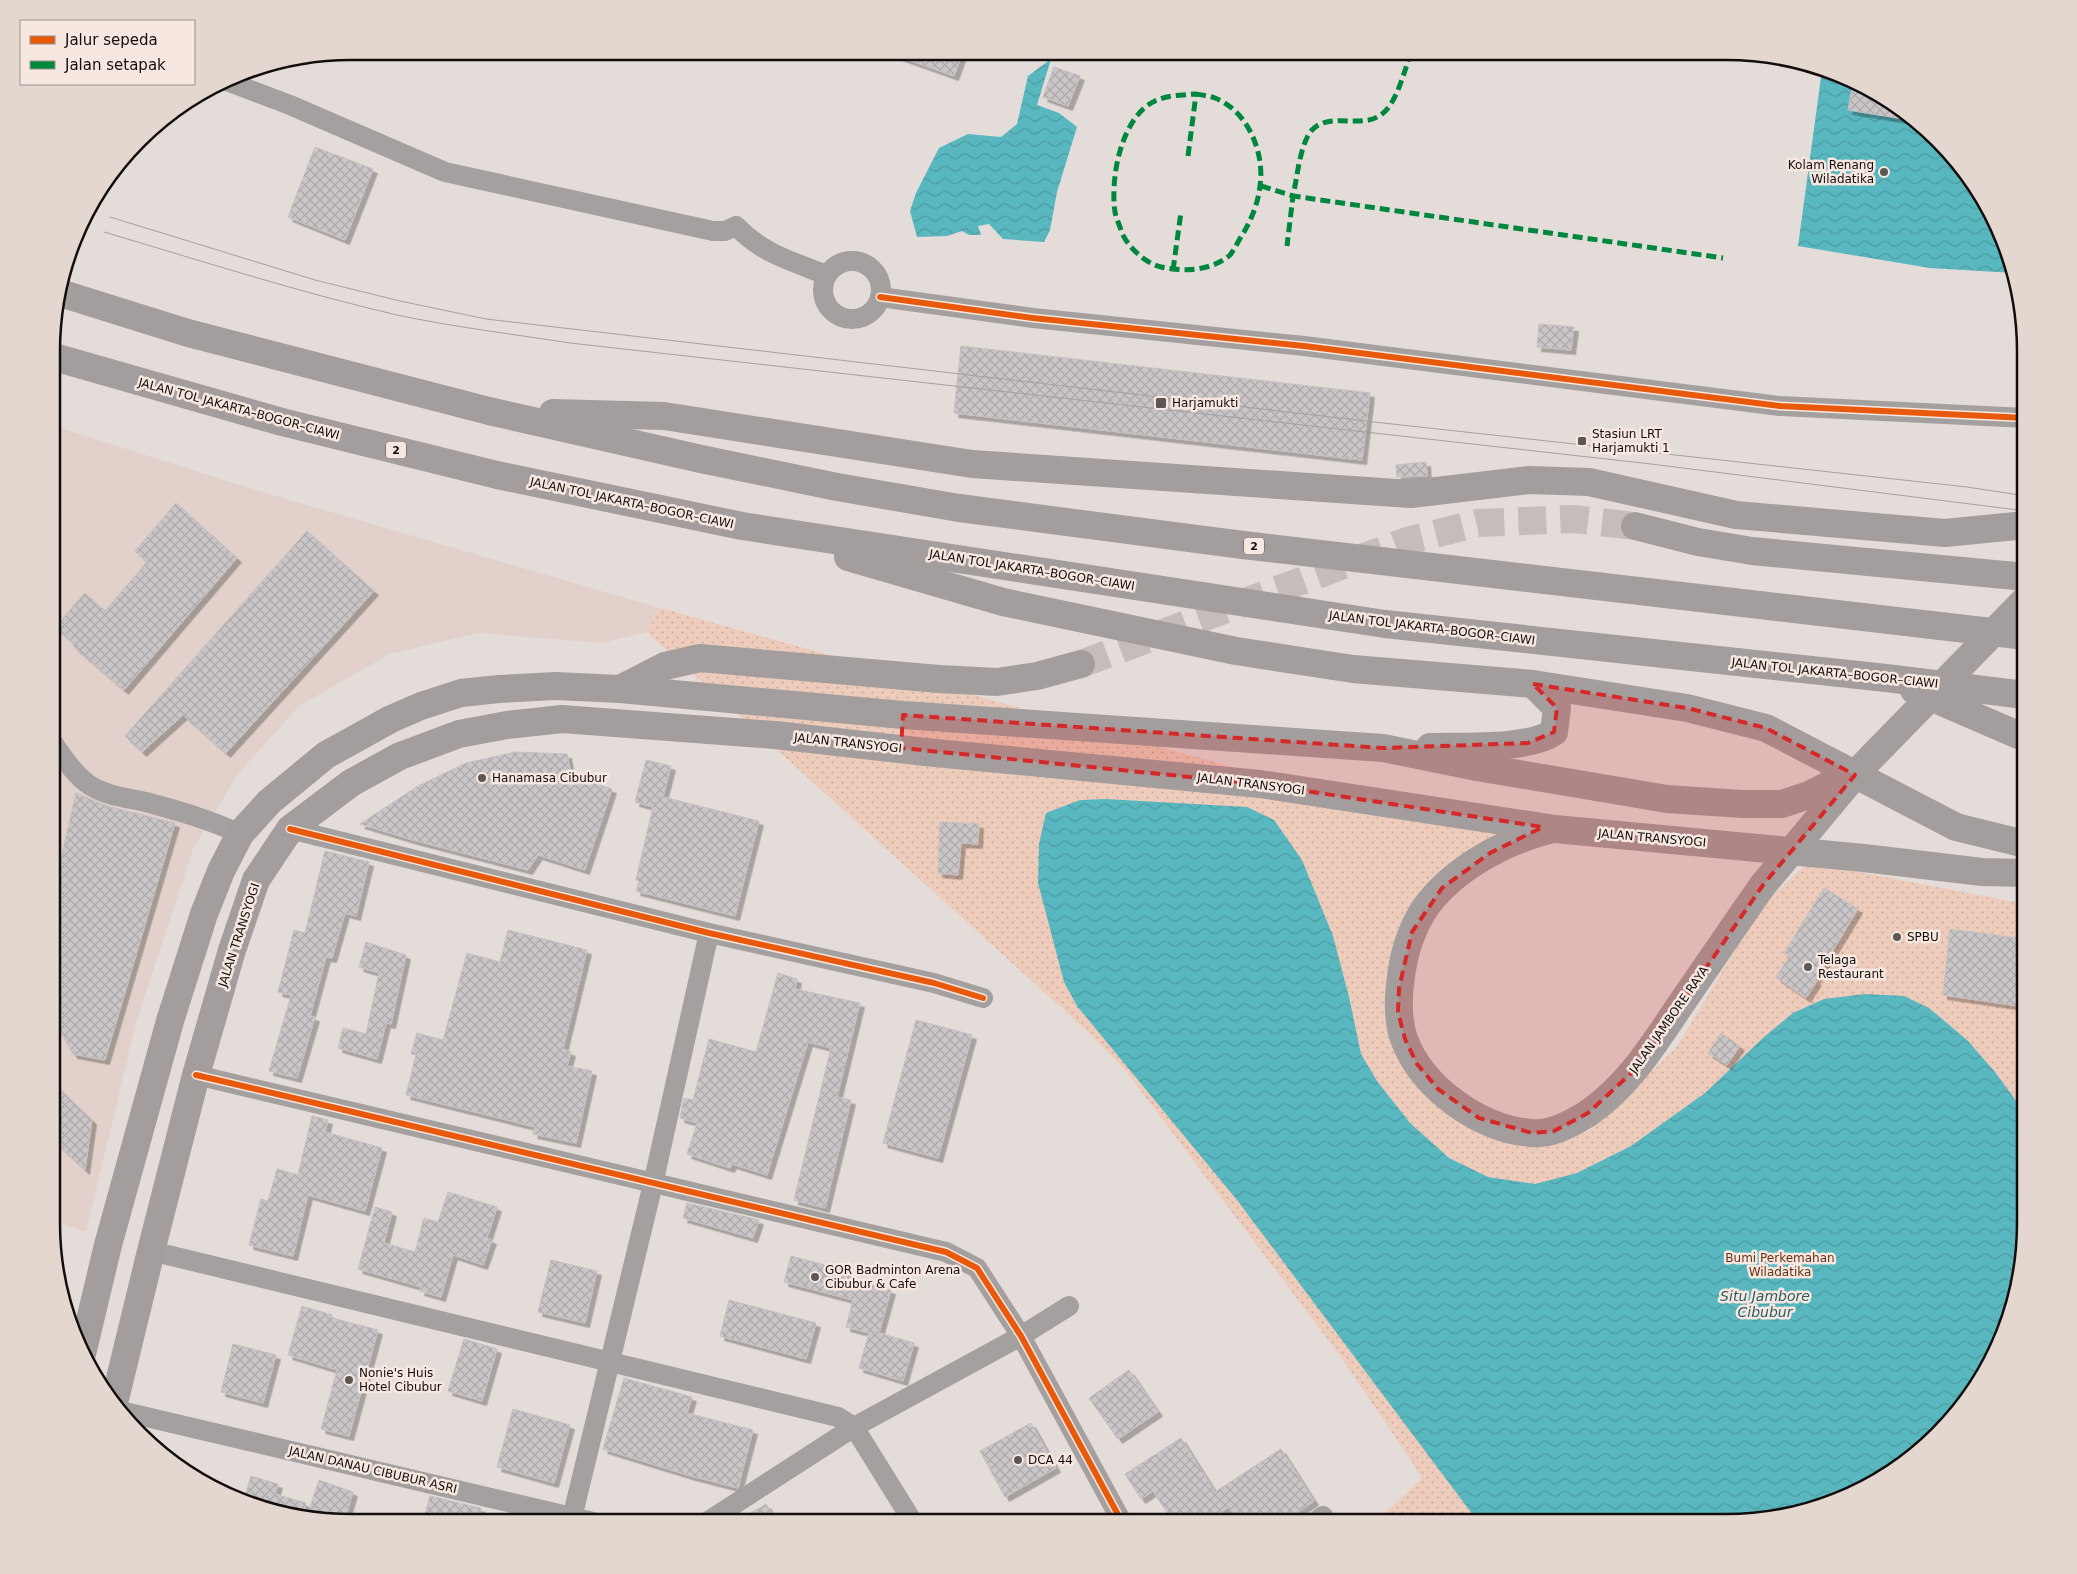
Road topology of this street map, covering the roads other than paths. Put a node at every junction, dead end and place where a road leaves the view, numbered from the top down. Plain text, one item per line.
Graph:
1 (235, 84) edge
2 (827, 275) junction
3 (66, 294) edge
4 (880, 297) junction
5 (60, 359) edge
6 (489, 411) junction
7 (2017, 418) edge
8 (742, 526) junction
9 (1634, 526) tunnel mouth
10 (2017, 527) edge
11 (2017, 576) edge
12 (2017, 608) edge
13 (2017, 635) edge
14 (1081, 664) tunnel mouth
15 (1886, 678) junction
16 (1532, 684) junction
17 (620, 689) junction
18 (2017, 694) edge
19 (904, 715) junction
20 (2017, 734) edge
21 (901, 748) junction
22 (1384, 748) junction
23 (60, 752) edge
24 (1860, 769) junction
25 (290, 829) junction
26 (1555, 829) junction
27 (240, 834) junction
28 (2017, 842) edge
29 (2017, 873) edge
30 (709, 933) junction
31 (983, 998) dead end
32 (196, 1075) junction
33 (652, 1184) junction
34 (150, 1251) junction
35 (1069, 1306) dead end
36 (1021, 1336) junction
37 (85, 1341) edge
38 (89, 1350) edge
39 (126, 1357) junction
40 (609, 1362) junction
41 (116, 1395) edge
42 (131, 1413) edge
43 (854, 1427) junction
44 (555, 1514) edge
45 (573, 1514) edge
46 (719, 1514) edge
47 (907, 1514) edge
48 (1118, 1514) edge

1 - 2 street
2 - 4 street
2 - 4 street
3 - 6 highway, 2
4 - 7 street
5 - 8 highway, JALAN TOL JAKARTA–BOGOR–CIAWI / 2
6 - 10 highway
6 - 13 highway, 2
8 - 15 highway, JALAN TOL JAKARTA–BOGOR–CIAWI / 2
8 - 16 highway
9 - 11 highway
12 - 24 highway, JALAN JAMBORE RAYA, bridge
14 - 17 highway
15 - 18 highway, JALAN TOL JAKARTA–BOGOR–CIAWI / 2
15 - 20 highway
16 - 22 highway
16 - 28 highway
17 - 19 highway
17 - 27 highway
19 - 21 highway
19 - 22 highway
21 - 25 highway, JALAN TRANSYOGI
21 - 26 highway, JALAN TRANSYOGI
22 - 24 highway, bridge
23 - 27 street
24 - 26 highway, JALAN JAMBORE RAYA, bridge
25 - 30 street
25 - 32 highway, JALAN TRANSYOGI
26 - 29 highway, JALAN TRANSYOGI
27 - 37 highway
30 - 31 street
30 - 33 street
32 - 33 street
32 - 34 highway, JALAN TRANSYOGI
33 - 36 street
33 - 40 street
34 - 39 highway, JALAN TRANSYOGI
34 - 40 street
35 - 36 street
36 - 43 street
36 - 48 street
38 - 39 highway
39 - 41 highway, JALAN TRANSYOGI
40 - 43 street
40 - 45 street
42 - 44 street, JALAN DANAU CIBUBUR ASRI
43 - 46 street
43 - 47 street

